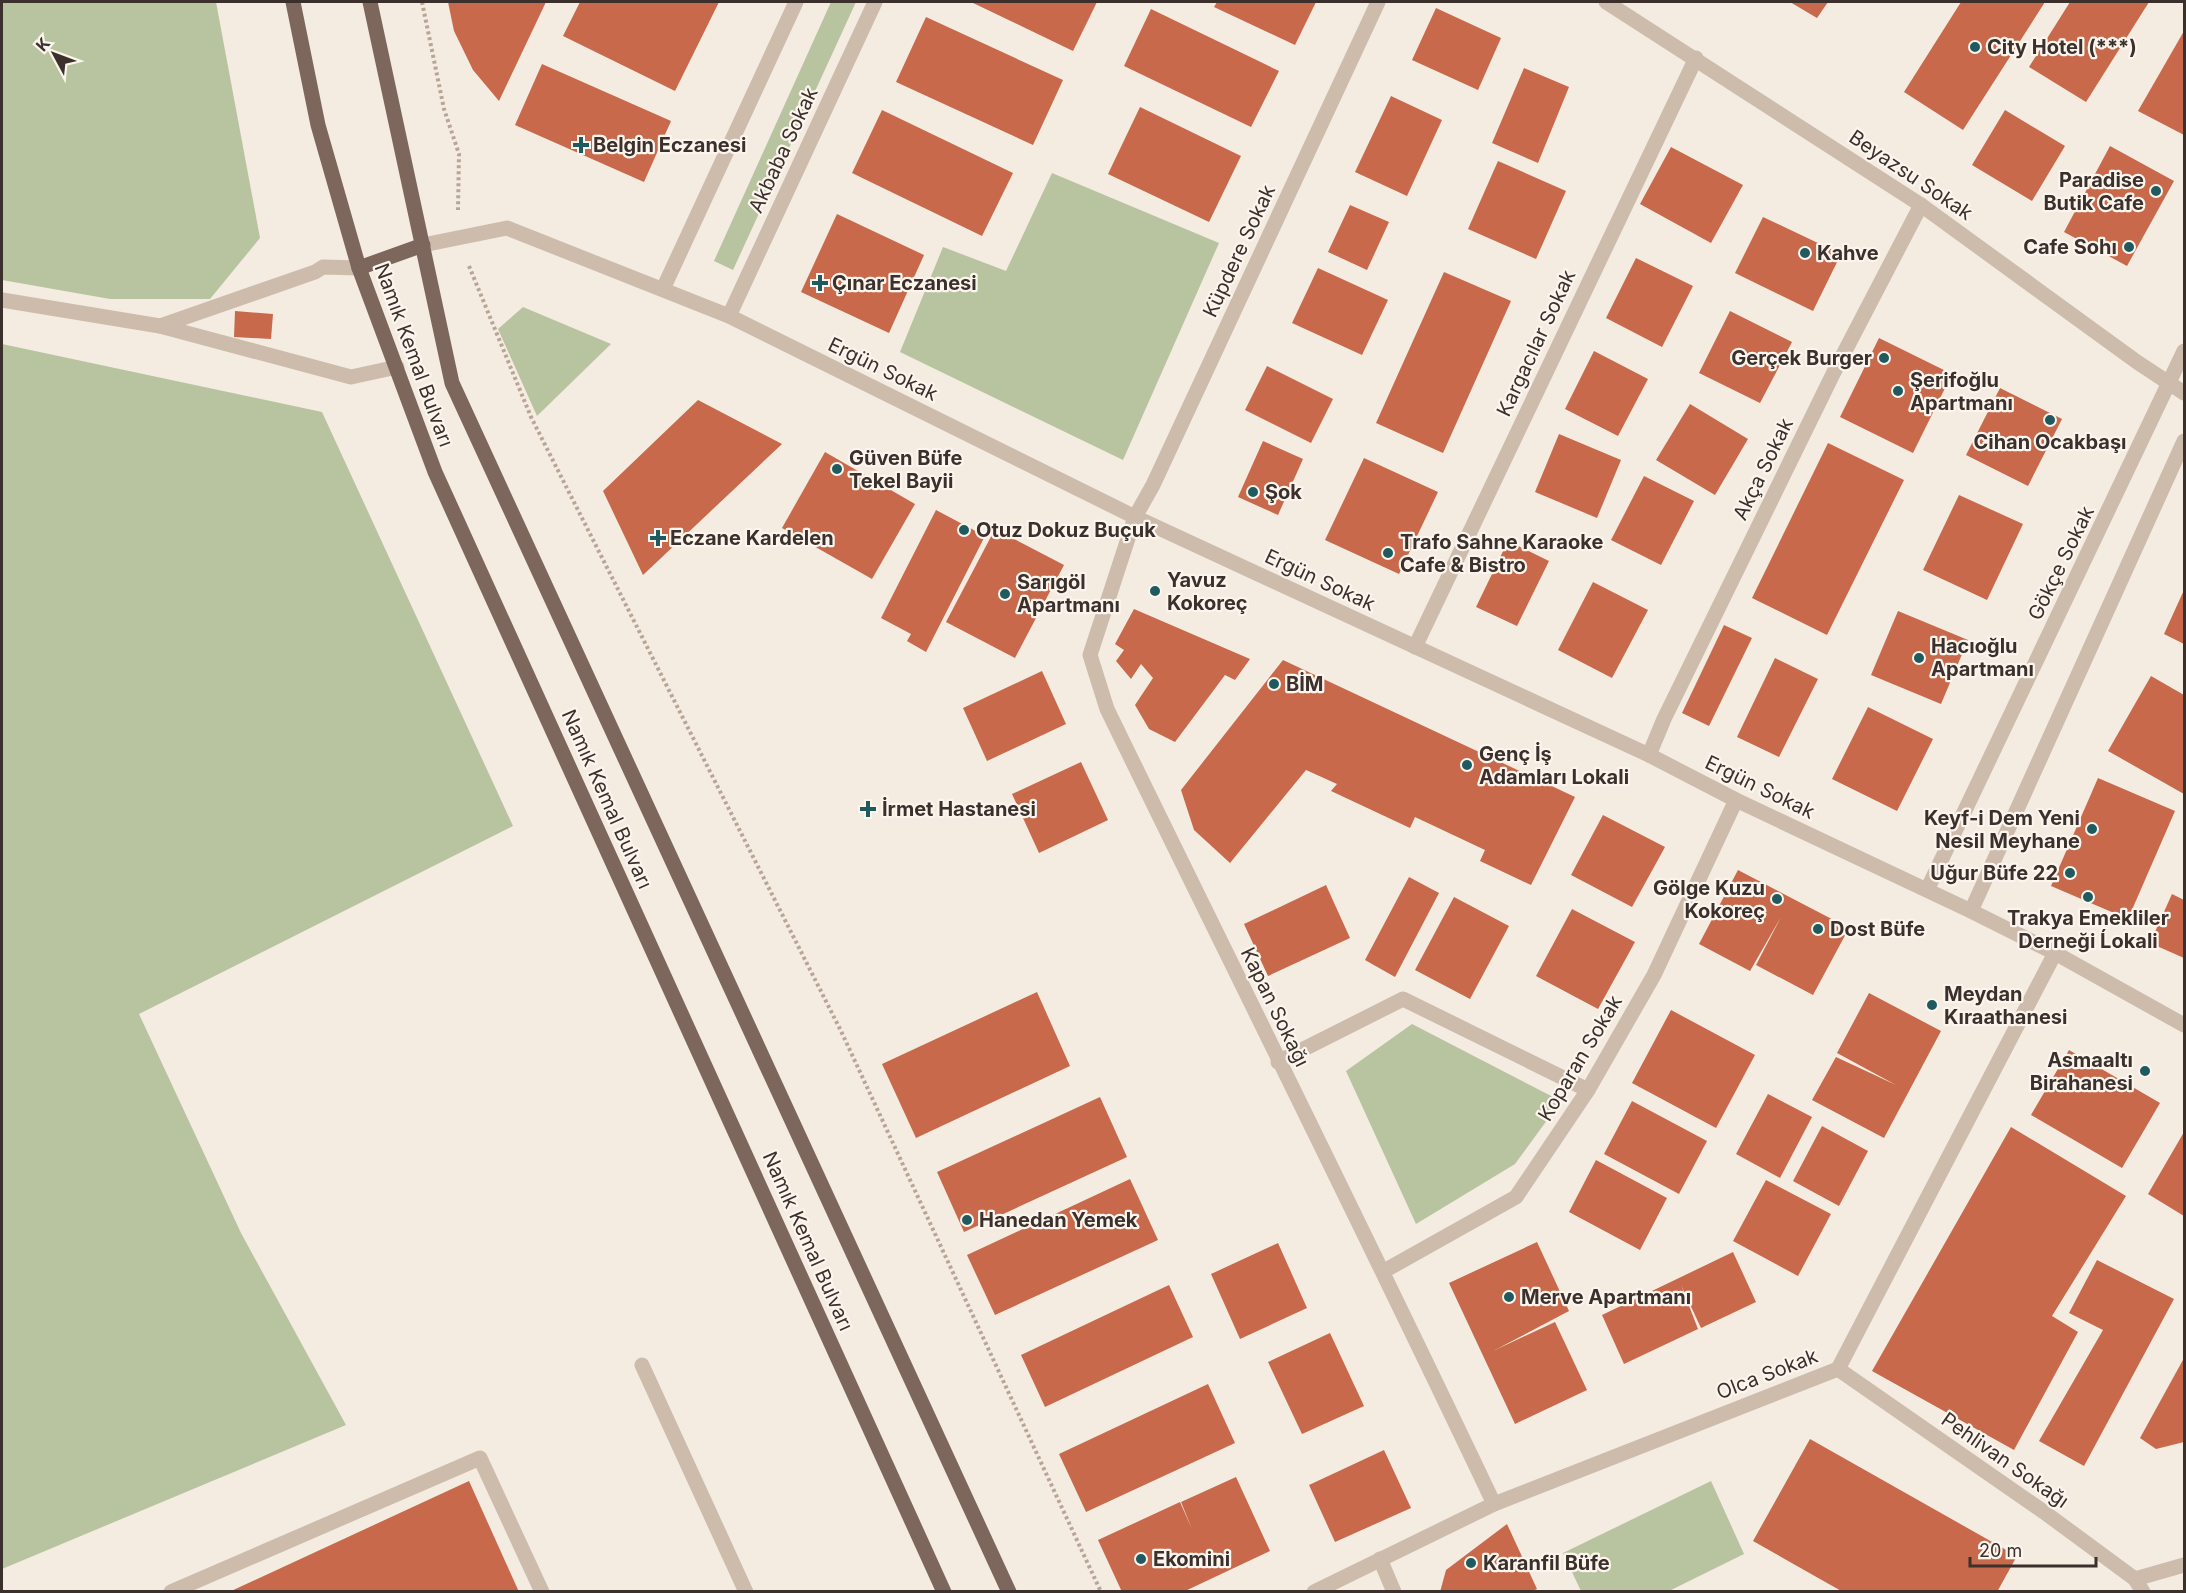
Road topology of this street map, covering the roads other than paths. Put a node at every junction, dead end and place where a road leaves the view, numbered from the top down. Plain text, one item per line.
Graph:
1 (293, 2) edge
2 (370, 2) edge
3 (796, 2) edge
4 (875, 2) edge
5 (1378, 2) edge
6 (1606, 2) edge
7 (1695, 58) junction
8 (1921, 205) junction
9 (423, 244) junction
10 (359, 268) junction
11 (663, 289) junction
12 (2, 300) edge
13 (729, 316) junction
14 (160, 326) junction
15 (2184, 351) edge
16 (398, 367) junction
17 (2170, 383) junction
18 (2184, 393) edge
19 (2184, 441) edge
20 (1135, 517) junction
21 (1415, 647) junction
22 (1649, 755) junction
23 (1736, 800) junction
24 (1928, 890) junction
25 (1971, 910) junction
26 (2055, 953) junction
27 (2184, 1025) edge
28 (1278, 1062) junction
29 (1588, 1090) junction
30 (1384, 1271) junction
31 (642, 1365) dead end
32 (1838, 1369) junction
33 (1494, 1504) junction
34 (1380, 1559) junction
35 (2184, 1565) edge
36 (2139, 1586) edge
37 (171, 1592) edge
38 (542, 1592) edge
39 (746, 1592) edge
40 (944, 1592) edge
41 (1009, 1592) edge
42 (1314, 1592) edge
43 (1394, 1592) edge

1 - 10 main road, Namık Kemal Bulvarı
2 - 9 main road, Namık Kemal Bulvarı
3 - 11 street
4 - 13 street, Akbaba Sokak
5 - 20 street, Küpdere Sokak
6 - 7 street, Beyazsu Sokak
7 - 8 street, Beyazsu Sokak
7 - 21 street, Kargacılar Sokak
8 - 17 street, Beyazsu Sokak
8 - 22 street, Akça Sokak
9 - 10 main road
9 - 11 street, Ergün Sokak
9 - 41 main road, Namık Kemal Bulvarı
10 - 14 street
10 - 16 main road, Namık Kemal Bulvarı
11 - 13 street, Ergün Sokak
12 - 14 street
13 - 20 street, Ergün Sokak
14 - 16 street
15 - 17 street, Gökçe Sokak
16 - 40 main road, Namık Kemal Bulvarı
17 - 18 street, Beyazsu Sokak
17 - 24 street, Gökçe Sokak
19 - 25 street
20 - 21 street, Ergün Sokak
20 - 28 street, Kapan Sokağı
21 - 22 street, Ergün Sokak
22 - 23 street, Ergün Sokak
23 - 24 street, Ergün Sokak
23 - 29 street, Koparan Sokak
24 - 25 street, Ergün Sokak
25 - 26 street, Ergün Sokak
26 - 27 street, Ergün Sokak
26 - 32 street, Olca Sokak
28 - 29 street
28 - 30 street, Kapan Sokağı
29 - 30 street, Koparan Sokak
30 - 33 street, Kapan Sokağı
31 - 39 street
32 - 33 street, Olca Sokak
32 - 36 street, Pehlivan Sokağı
33 - 34 street, Olca Sokak
34 - 42 street, Olca Sokak
34 - 43 street
35 - 36 street
37 - 38 street

